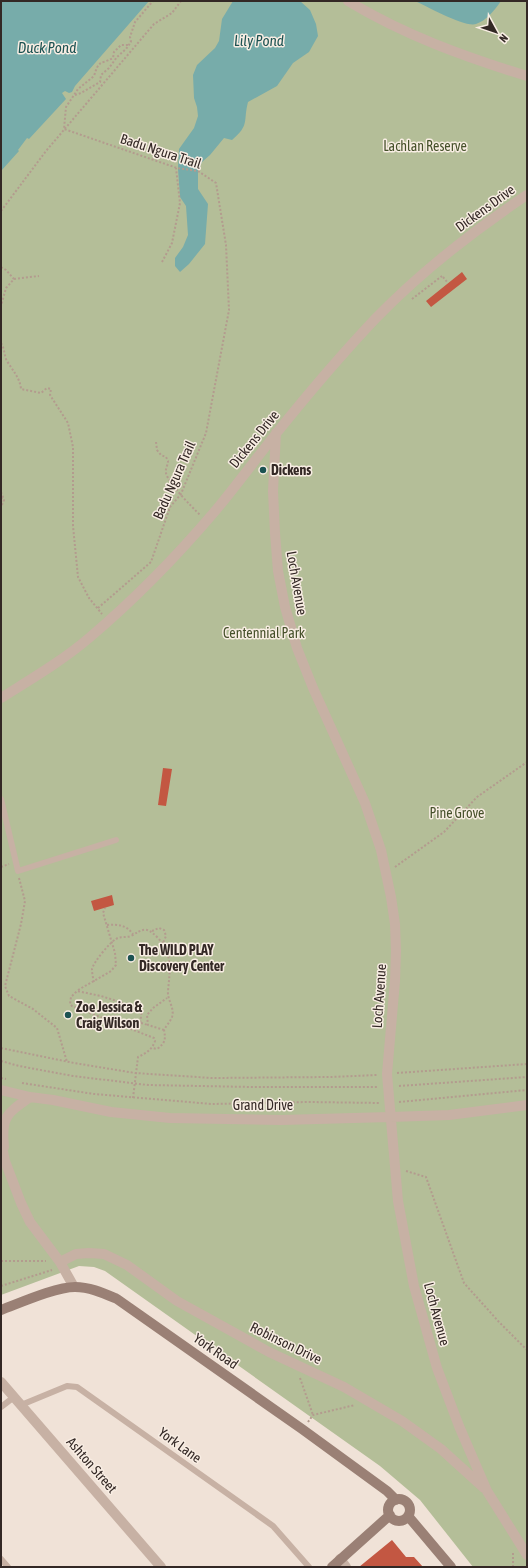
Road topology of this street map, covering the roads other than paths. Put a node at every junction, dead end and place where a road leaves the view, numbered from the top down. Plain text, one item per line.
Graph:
1 (348, 1) edge
2 (527, 76) edge
3 (527, 195) edge
4 (276, 433) junction
5 (1, 698) edge
6 (1, 799) edge
7 (116, 840) dead end
8 (1, 1090) edge
9 (30, 1097) junction
10 (527, 1105) edge
11 (390, 1117) junction
12 (1, 1142) edge
13 (5, 1161) junction
14 (60, 1262) junction
15 (74, 1287) junction
16 (1, 1310) edge
17 (1, 1382) edge
18 (14, 1396) junction
19 (21, 1405) junction
20 (1, 1407) edge
21 (488, 1491) junction
22 (396, 1500) junction
23 (390, 1516) junction
24 (408, 1516) junction
25 (527, 1555) edge
26 (1, 1559) edge
27 (343, 1563) edge
28 (8, 1567) edge
29 (161, 1567) edge
30 (309, 1567) edge
31 (332, 1567) edge
32 (451, 1567) edge

1 - 2 street
3 - 4 street, Dickens Drive
4 - 5 street, Dickens Drive
4 - 11 street, Loch Avenue
6 - 7 lane
8 - 9 street, Grand Drive
9 - 11 street, Grand Drive
9 - 13 street
10 - 11 street, Grand Drive
11 - 21 street, Loch Avenue
12 - 13 street
13 - 14 street
14 - 15 street
14 - 21 street, Robinson Drive
15 - 16 main road, York Road
15 - 22 main road, York Road
17 - 18 street, Ashton Street
18 - 19 street, Ashton Street
18 - 20 lane
19 - 29 street, Ashton Street
19 - 30 lane, York Lane
21 - 25 street, Loch Avenue
22 - 23 main road
22 - 24 main road
23 - 24 main road
23 - 27 main road
24 - 32 main road
26 - 28 lane
27 - 31 main road

